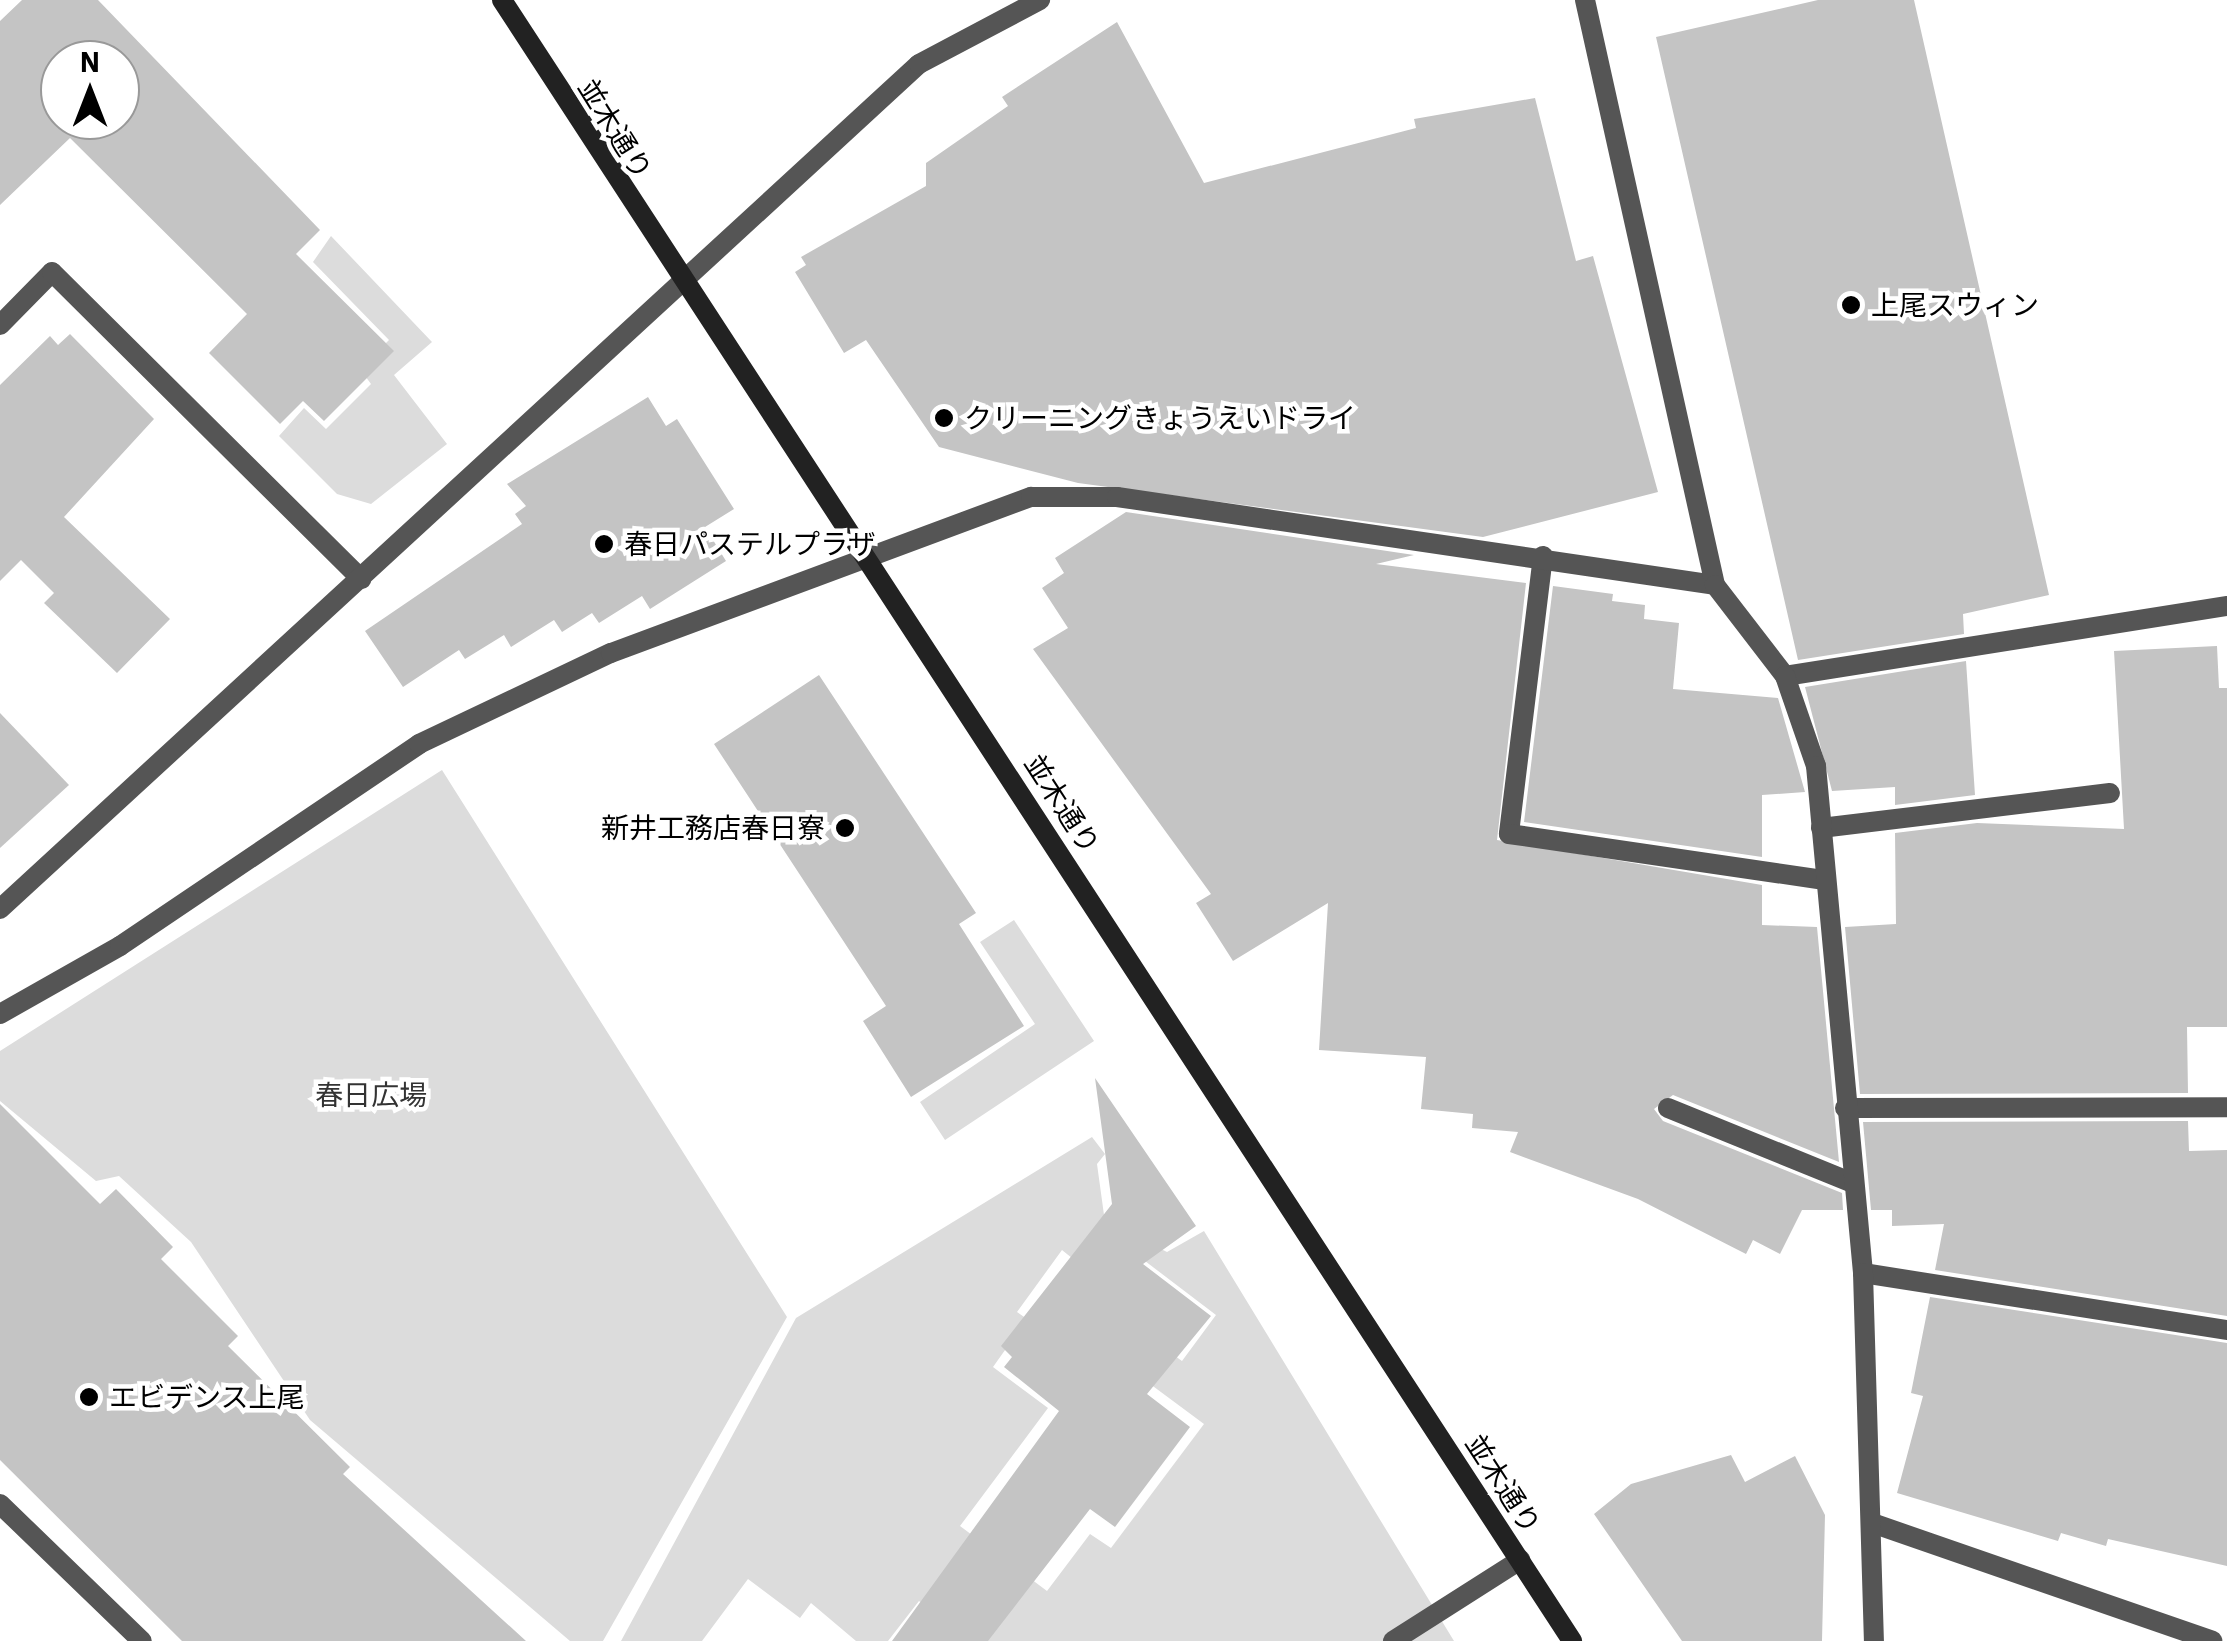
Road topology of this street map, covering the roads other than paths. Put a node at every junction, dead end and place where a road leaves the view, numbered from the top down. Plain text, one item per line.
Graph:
1 (502, 0) edge
2 (1040, 0) edge
3 (1585, 0) edge
4 (682, 286) junction
5 (0, 325) edge
6 (1543, 556) junction
7 (870, 560) junction
8 (360, 579) junction
9 (1715, 585) junction
10 (2227, 606) edge
11 (1785, 676) junction
12 (2110, 793) dead end
13 (1822, 828) junction
14 (1826, 880) junction
15 (0, 909) edge
16 (0, 1014) edge
17 (2227, 1107) edge
18 (1668, 1108) dead end
19 (1845, 1108) junction
20 (1853, 1184) junction
21 (1863, 1273) junction
22 (2227, 1330) edge
23 (0, 1504) edge
24 (1875, 1524) junction
25 (1520, 1560) junction
26 (142, 1641) edge
27 (1393, 1641) edge
28 (1572, 1641) edge
29 (1874, 1641) edge
30 (2212, 1641) edge

1 - 4 street, 並木通り
2 - 4 street
3 - 9 street
4 - 7 street, 並木通り
4 - 8 street
5 - 8 street
6 - 7 street
6 - 9 street
6 - 14 street
7 - 16 street
7 - 25 street, 並木通り
8 - 15 street
9 - 11 street
10 - 11 street
11 - 13 street
12 - 13 street
13 - 14 street
14 - 19 street
17 - 19 street
18 - 20 street
19 - 20 street
20 - 21 street
21 - 22 street
21 - 24 street
23 - 26 street
24 - 29 street
24 - 30 street
25 - 27 street
25 - 28 street, 並木通り

